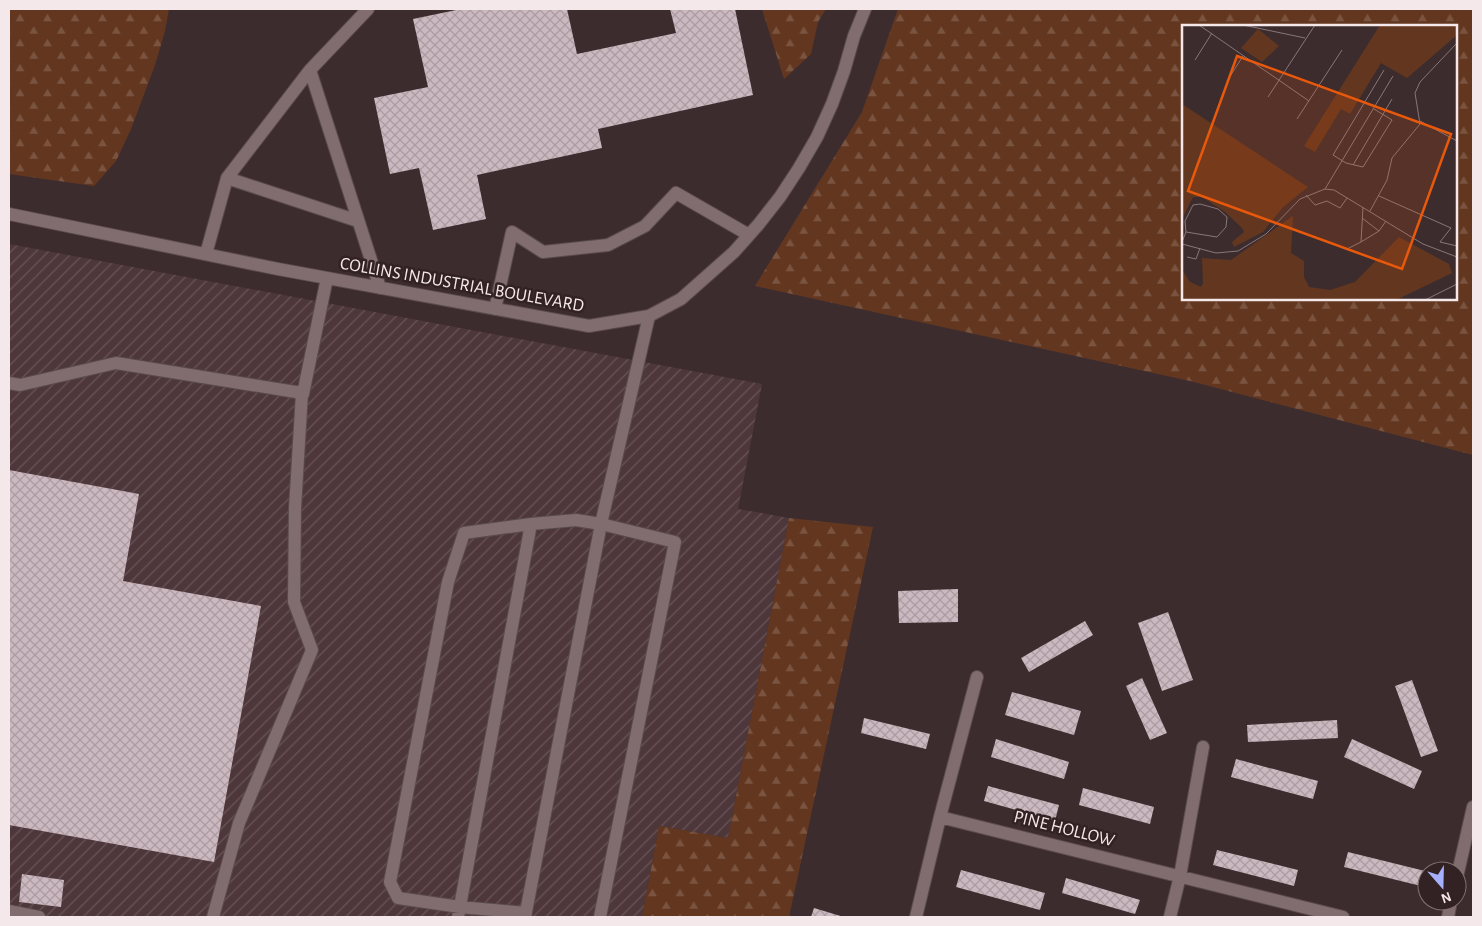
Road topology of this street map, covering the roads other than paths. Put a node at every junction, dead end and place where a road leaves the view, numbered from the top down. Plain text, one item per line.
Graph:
1 (368, 9) edge
2 (865, 9) edge
3 (310, 70) junction
4 (227, 178) junction
5 (9, 214) edge
6 (358, 221) junction
7 (749, 235) junction
8 (206, 254) junction
9 (327, 278) junction
10 (380, 288) junction
11 (495, 309) junction
12 (649, 316) junction
13 (9, 383) edge
14 (302, 393) junction
15 (531, 524) junction
16 (601, 524) junction
17 (977, 677) dead end
18 (1202, 747) dead end
19 (1473, 807) edge
20 (940, 816) junction
21 (1461, 861) edge
22 (1180, 876) junction
23 (9, 911) edge
24 (459, 912) edge
25 (525, 915) edge
26 (39, 917) edge
27 (213, 917) edge
28 (600, 917) edge
29 (916, 917) edge
30 (1170, 917) edge
31 (1343, 917) edge

1 - 3 street
2 - 7 street, COLLINS INDUSTRIAL BOULEVARD
3 - 4 street
3 - 6 street
4 - 6 street
4 - 8 street
5 - 8 street, COLLINS INDUSTRIAL BOULEVARD
6 - 10 street
7 - 11 street
7 - 12 street, COLLINS INDUSTRIAL BOULEVARD
8 - 9 street, COLLINS INDUSTRIAL BOULEVARD
9 - 10 street, COLLINS INDUSTRIAL BOULEVARD
9 - 14 street
10 - 11 street, COLLINS INDUSTRIAL BOULEVARD
11 - 12 street, COLLINS INDUSTRIAL BOULEVARD
12 - 16 street
13 - 14 street
14 - 27 street
15 - 16 street
15 - 24 street
15 - 24 street
16 - 25 street
16 - 28 street
17 - 20 street
18 - 22 street
19 - 21 street
20 - 22 street, PINE HOLLOW
20 - 29 street
22 - 30 street
22 - 31 street, PINE HOLLOW
23 - 26 street
24 - 25 street

